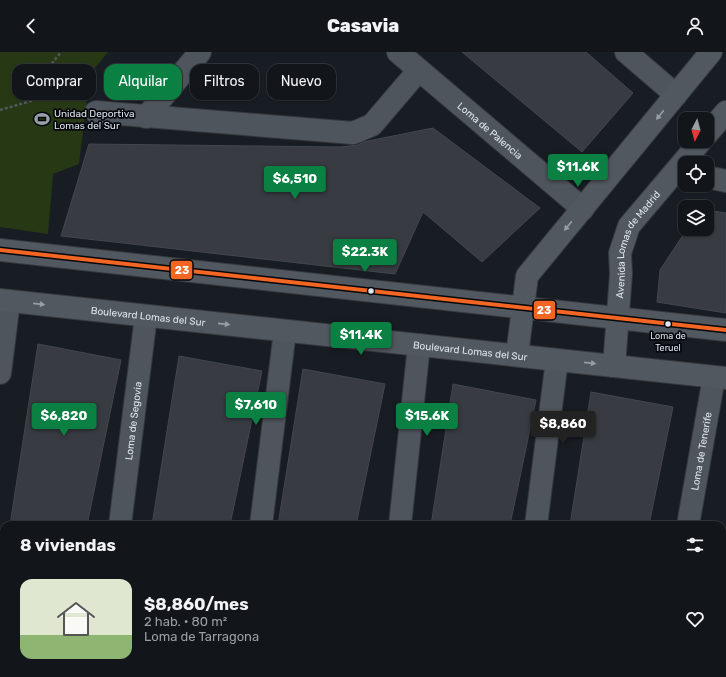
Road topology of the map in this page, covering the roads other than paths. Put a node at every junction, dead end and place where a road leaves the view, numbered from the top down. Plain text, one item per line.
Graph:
1 (200, 52) edge
2 (398, 52) edge
3 (626, 52) edge
4 (711, 52) edge
5 (419, 70) junction
6 (676, 95) junction
7 (96, 112) dead end
8 (726, 112) edge
9 (146, 117) junction
10 (714, 126) edge
11 (678, 174) edge
12 (714, 178) edge
13 (726, 181) edge
14 (583, 209) junction
15 (0, 250) edge
16 (4, 300) edge
17 (523, 307) junction
18 (146, 316) junction
19 (618, 318) junction
20 (726, 330) edge
21 (285, 331) junction
22 (419, 345) junction
23 (517, 356) junction
24 (557, 360) junction
25 (614, 366) junction
26 (0, 373) edge
27 (720, 377) edge
28 (120, 521) edge
29 (261, 521) edge
30 (400, 521) edge
31 (537, 521) edge
32 (689, 521) edge

1 - 9 street
2 - 5 street, Loma de Palencia
3 - 6 street
4 - 6 street
5 - 9 street
5 - 14 street, Loma de Palencia
6 -> 14 street
7 - 9 street
8 - 10 street
11 - 19 street, Avenida Lomas de Madrid
12 - 13 street
14 -> 17 street
15 - 17 street
16 -> 18 street, Boulevard Lomas del Sur
16 - 26 street
17 - 19 street
17 - 23 street
18 -> 21 street, Boulevard Lomas del Sur
18 - 28 street, Loma de Segovia
19 - 20 street
19 - 25 street, Avenida Lomas de Madrid
21 - 22 street, Boulevard Lomas del Sur
21 - 29 street
22 - 23 street, Boulevard Lomas del Sur
22 - 30 street
23 - 24 street, Boulevard Lomas del Sur
24 -> 25 street, Boulevard Lomas del Sur
24 - 31 street
25 - 27 street, Boulevard Lomas del Sur
27 - 32 street, Loma de Tenerife

